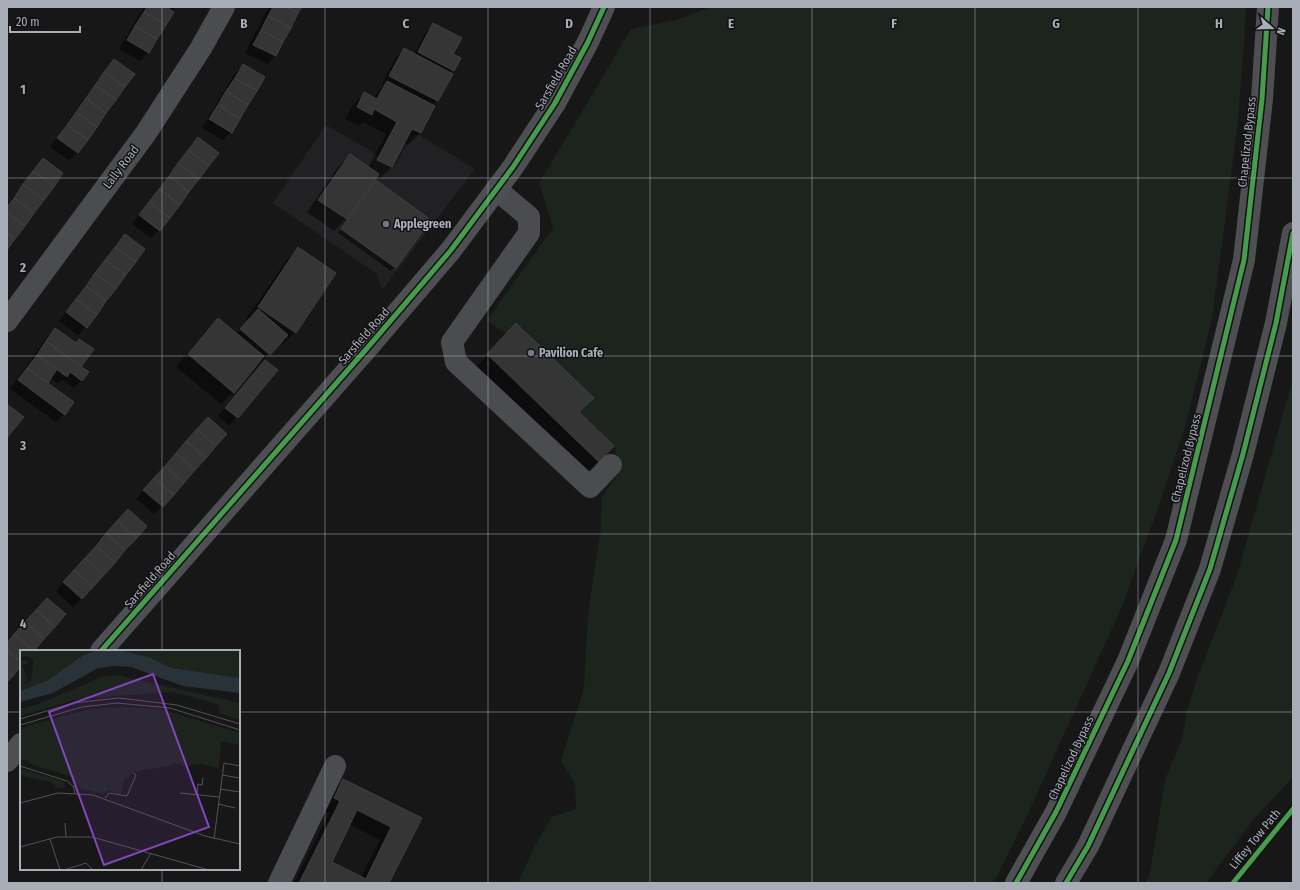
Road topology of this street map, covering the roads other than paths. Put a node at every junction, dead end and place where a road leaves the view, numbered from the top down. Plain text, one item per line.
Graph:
1 (224, 7) edge
2 (604, 7) edge
3 (1268, 7) edge
4 (496, 189) junction
5 (1293, 233) edge
6 (7, 320) edge
7 (611, 465) dead end
8 (102, 650) edge
9 (20, 745) edge
10 (7, 761) edge
11 (335, 766) dead end
12 (279, 883) edge
13 (1016, 883) edge
14 (1066, 883) edge

1 - 6 street, Lally Road
2 - 4 main road, Sarsfield Road
3 - 13 main road, Chapelizod Bypass
4 - 7 street
4 - 8 main road, Sarsfield Road
5 - 14 main road
9 - 10 main road
11 - 12 street

